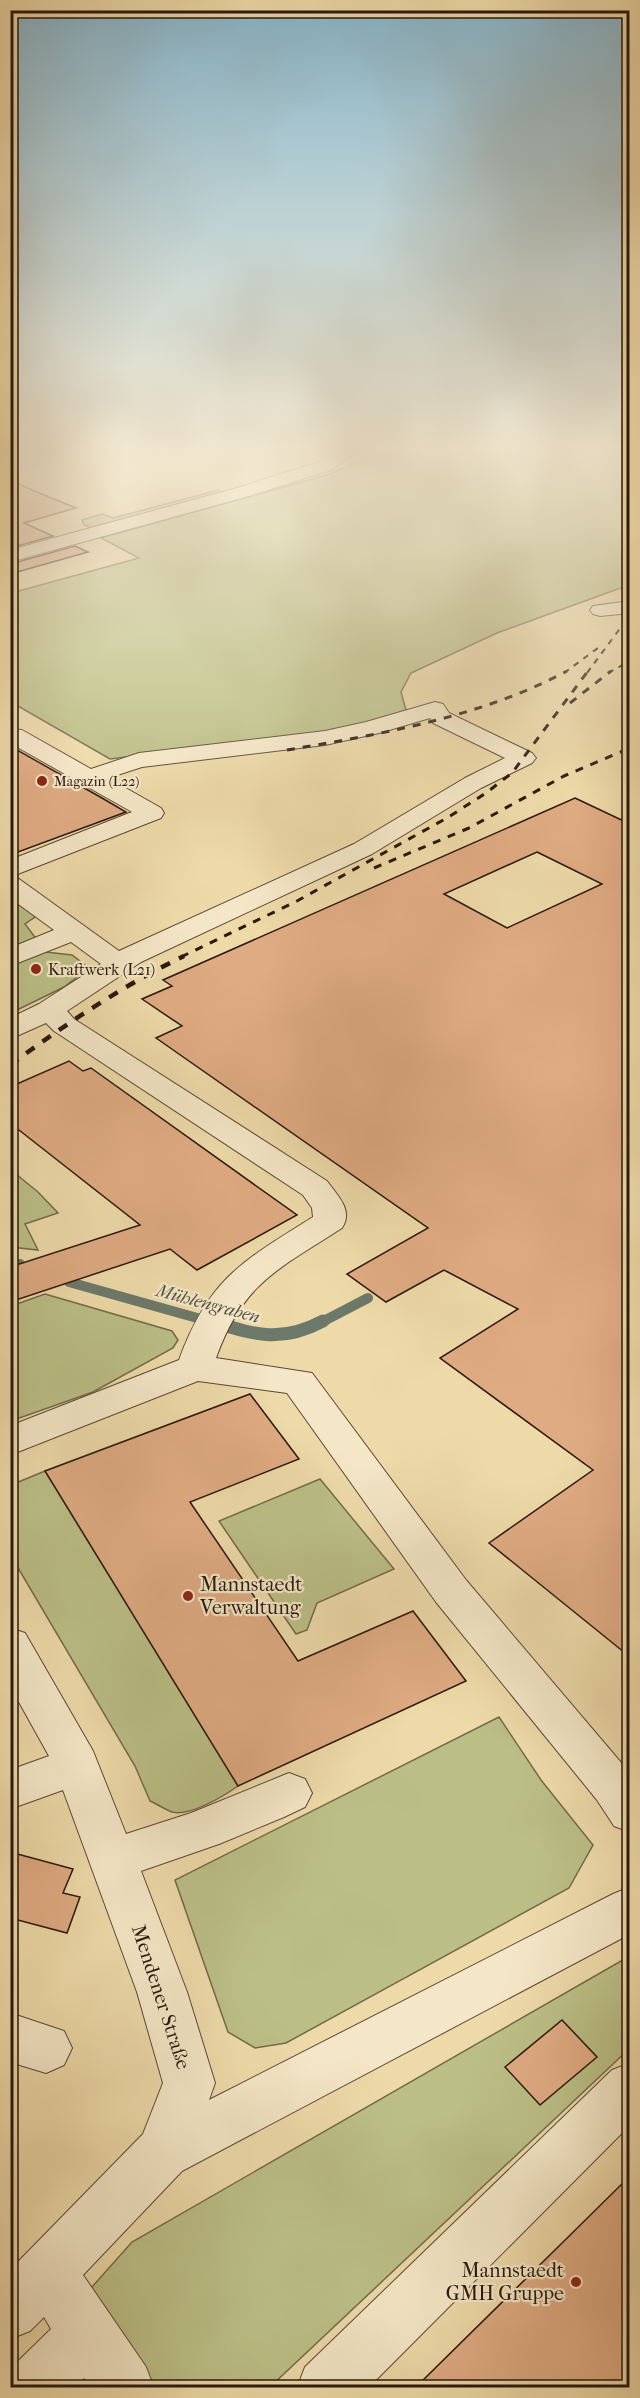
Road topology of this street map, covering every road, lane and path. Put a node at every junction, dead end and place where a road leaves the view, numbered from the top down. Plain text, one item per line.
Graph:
1 (630, 607) edge
2 (600, 610) dead end
3 (10, 736) edge
4 (89, 777) junction
5 (10, 869) edge
6 (10, 885) edge
7 (72, 932) junction
8 (10, 958) edge
9 (119, 964) junction
10 (49, 1010) junction
11 (10, 1030) edge
12 (198, 1358) junction
13 (10, 1441) edge
14 (10, 1645) edge
15 (77, 1765) junction
16 (10, 1790) edge
17 (289, 1793) dead end
18 (630, 1812) edge
19 (112, 1859) junction
20 (630, 1909) edge
21 (630, 2088) edge
22 (163, 2152) junction
23 (29, 2292) edge
24 (88, 2333) junction
25 (33, 2388) edge
26 (125, 2388) edge
27 (326, 2388) edge

1 - 2 street
3 - 4 street
4 - 5 street
4 - 9 street
6 - 7 street
7 - 8 street
7 - 9 street
9 - 10 street
10 - 11 street
10 - 12 street
12 - 13 street
12 - 18 street
14 - 15 street, Mendener Straße
15 - 16 street
15 - 19 street, Mendener Straße
17 - 19 street
19 - 22 street, Mendener Straße
20 - 22 street
21 - 27 street
22 - 23 street, Mendener Straße
23 - 24 street
24 - 25 street
24 - 26 street

